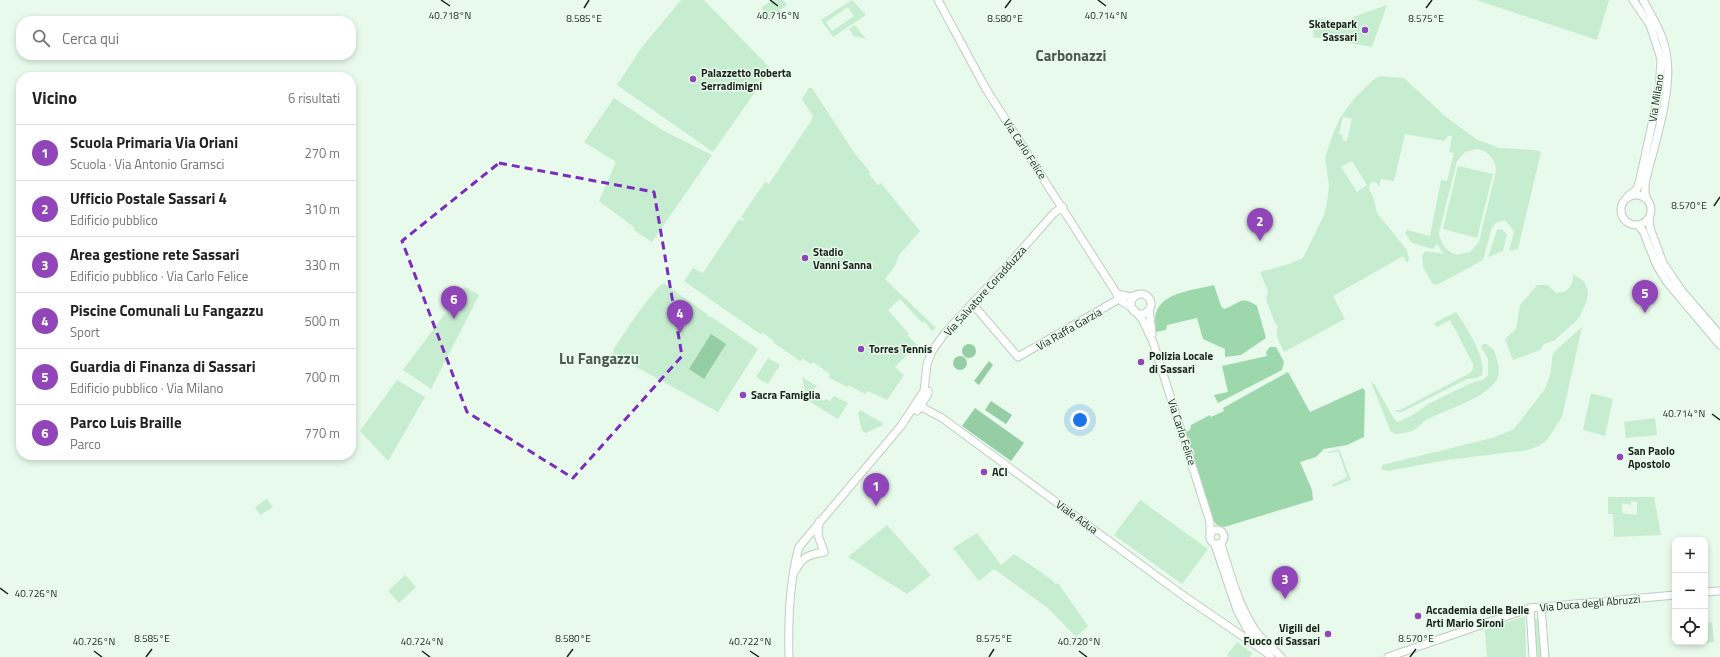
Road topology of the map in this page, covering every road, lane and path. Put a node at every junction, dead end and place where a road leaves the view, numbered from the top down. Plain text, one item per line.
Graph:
1 (938, 0) edge
2 (1633, 0) edge
3 (1643, 0) edge
4 (1628, 196) junction
5 (1647, 198) junction
6 (1063, 207) junction
7 (1649, 218) junction
8 (1638, 225) junction
9 (1136, 295) junction
10 (1118, 297) junction
11 (971, 305) junction
12 (1133, 309) junction
13 (1149, 309) junction
14 (1720, 335) edge
15 (1153, 342) junction
16 (1720, 346) edge
17 (918, 406) junction
18 (819, 522) junction
19 (1210, 522) junction
20 (1217, 530) junction
21 (1210, 536) junction
22 (1218, 544) junction
23 (794, 573) junction
24 (1720, 591) edge
25 (1708, 592) edge
26 (1672, 595) edge
27 (1541, 607) junction
28 (1530, 608) junction
29 (1269, 655) edge
30 (789, 657) edge
31 (1281, 657) edge
32 (1388, 657) edge
33 (1533, 657) edge
34 (1545, 657) edge

1 - 6 main road, Via Carlo Felice
2 - 4 main road, Via Milano
3 - 5 main road, Via Milano
4 - 5 main road
4 - 8 main road
5 - 7 main road
6 - 10 main road, Via Carlo Felice
6 - 11 main road, Via Salvatore Coradduzza
7 - 8 main road
7 - 14 main road
8 - 16 main road
9 - 10 main road
9 - 12 main road
9 - 13 main road
10 - 11 main road, Via Raffa Garzia
10 - 12 main road, Via Carlo Felice
11 - 17 main road, Via Salvatore Coradduzza
12 - 13 main road
12 - 15 main road, Via Carlo Felice
13 - 15 main road, Via Carlo Felice
15 - 19 main road, Via Carlo Felice
17 - 18 main road, Via Salvatore Coradduzza
17 - 29 main road, Viale Adua
18 - 23 main road, Via Salvatore Coradduzza
18 - 23 main road
19 - 20 main road, Via Carlo Felice
19 - 21 main road, Via Carlo Felice
20 - 21 main road
20 - 22 main road
21 - 22 main road
22 - 29 main road
22 - 31 main road
23 - 30 main road, Via Salvatore Coradduzza
24 - 25 main road
26 - 27 main road, Via Duca degli Abruzzi
27 - 28 main road, Via Duca degli Abruzzi
27 - 34 main road
28 - 32 main road, Via Duca degli Abruzzi
28 - 33 main road

